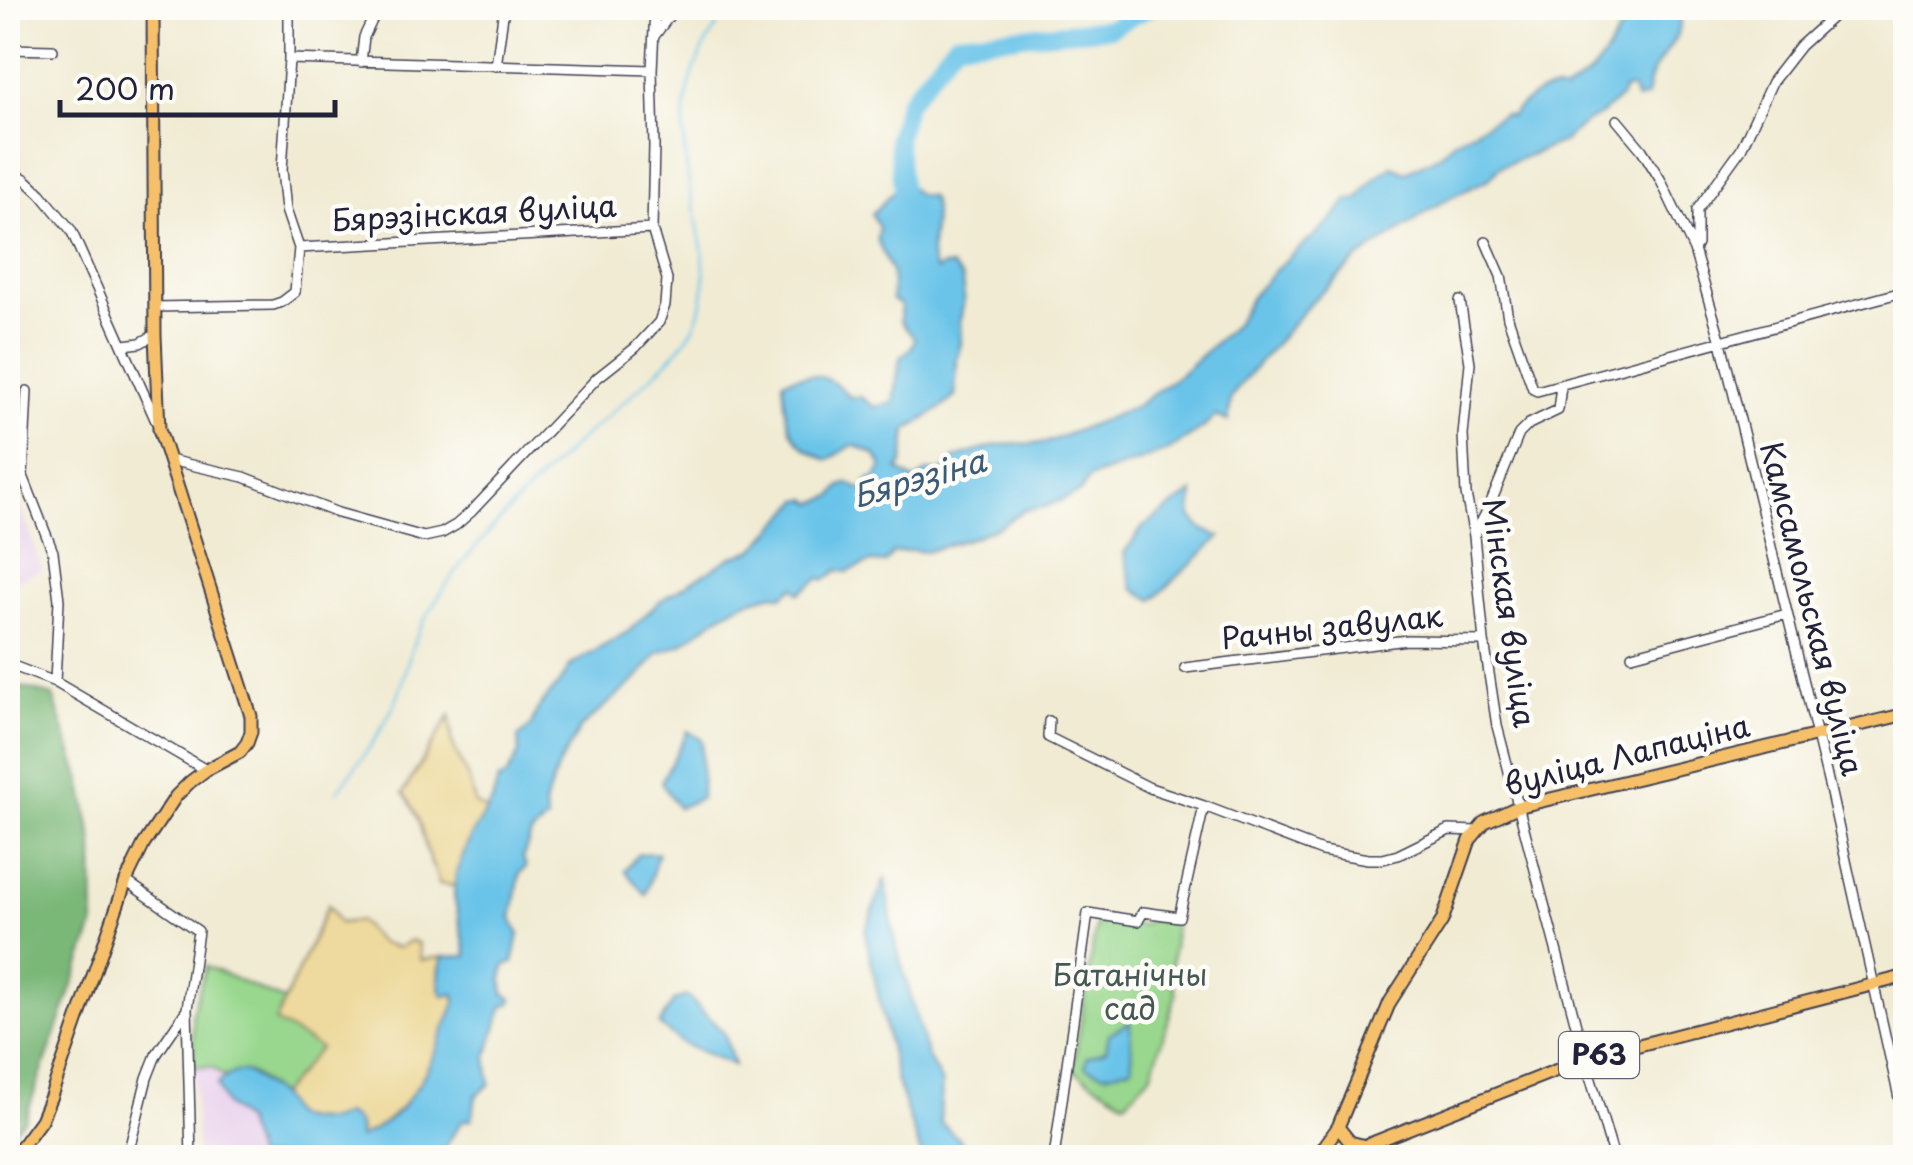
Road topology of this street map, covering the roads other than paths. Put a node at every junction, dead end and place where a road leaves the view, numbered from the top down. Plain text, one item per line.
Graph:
1 (153, 8) edge
2 (289, 8) edge
3 (378, 8) edge
4 (504, 8) edge
5 (655, 8) edge
6 (675, 8) edge
7 (1842, 8) edge
8 (654, 38) junction
9 (8, 49) edge
10 (54, 50) dead end
11 (288, 59) junction
12 (362, 62) junction
13 (496, 66) junction
14 (652, 70) junction
15 (1616, 120) dead end
16 (8, 170) edge
17 (652, 229) junction
18 (1486, 242) dead end
19 (298, 248) junction
20 (1694, 250) junction
21 (1906, 291) edge
22 (1460, 301) dead end
23 (155, 307) junction
24 (155, 336) junction
25 (1722, 342) junction
26 (124, 345) junction
27 (1562, 386) junction
28 (27, 392) dead end
29 (159, 429) junction
30 (168, 460) junction
31 (1474, 536) junction
32 (1787, 614) junction
33 (1484, 641) junction
34 (1632, 654) dead end
35 (8, 664) edge
36 (1186, 668) dead end
37 (55, 682) junction
38 (1906, 714) edge
39 (1049, 721) dead end
40 (1817, 734) junction
41 (206, 770) junction
42 (1204, 806) junction
43 (1517, 807) junction
44 (1476, 831) junction
45 (126, 881) junction
46 (1906, 976) edge
47 (1874, 983) junction
48 (187, 1008) junction
49 (1585, 1059) junction
50 (1338, 1127) junction
51 (1906, 1130) edge
52 (1365, 1146) junction
53 (13, 1158) edge
54 (126, 1158) edge
55 (191, 1158) edge
56 (1054, 1158) edge
57 (1316, 1158) edge
58 (1334, 1158) edge
59 (1614, 1158) edge

1 - 23 main road
2 - 11 street
3 - 12 street
4 - 13 street
5 - 8 street, Бярэзінская вуліца
6 - 8 street
7 - 20 street
8 - 14 street, Бярэзінская вуліца
9 - 10 street
11 - 12 street
11 - 19 street
12 - 13 street
13 - 14 street
14 - 17 street, Бярэзінская вуліца
15 - 20 street, Камсамольская вуліца
16 - 26 street
17 - 19 street, Бярэзінская вуліца
17 - 30 street, Бярэзінская вуліца
18 - 27 street
19 - 23 street
20 - 25 street, Камсамольская вуліца
21 - 25 street
22 - 31 street, Мінская вуліца
23 - 24 main road
24 - 26 street
24 - 29 main road
25 - 27 street
25 - 32 street, Камсамольская вуліца
26 - 29 street
27 - 31 street
28 - 37 street
29 - 30 main road
30 - 41 main road
31 - 33 street, Мінская вуліца
32 - 34 street
32 - 40 street, Камсамольская вуліца
33 - 36 street, Рачны завулак
33 - 43 street, Мінская вуліца
35 - 37 street
37 - 41 street
38 - 40 main road, вуліца Лапаціна
39 - 42 street, вуліца Лапаціна
40 - 43 main road, вуліца Лапаціна
40 - 47 street, Камсамольская вуліца
41 - 45 main road
42 - 44 street, вуліца Лапаціна
42 - 56 street
43 - 44 main road, вуліца Лапаціна
43 - 49 street, Мінская вуліца
44 - 50 main road
45 - 48 street
45 - 53 main road
46 - 47 main road, Р63
47 - 49 main road, Р63
47 - 51 street, Камсамольская вуліца
48 - 54 street
48 - 55 street
49 - 52 main road, Р63
49 - 59 street, Мінская вуліца
50 - 52 main road
50 - 57 main road
52 - 58 main road, Р63

